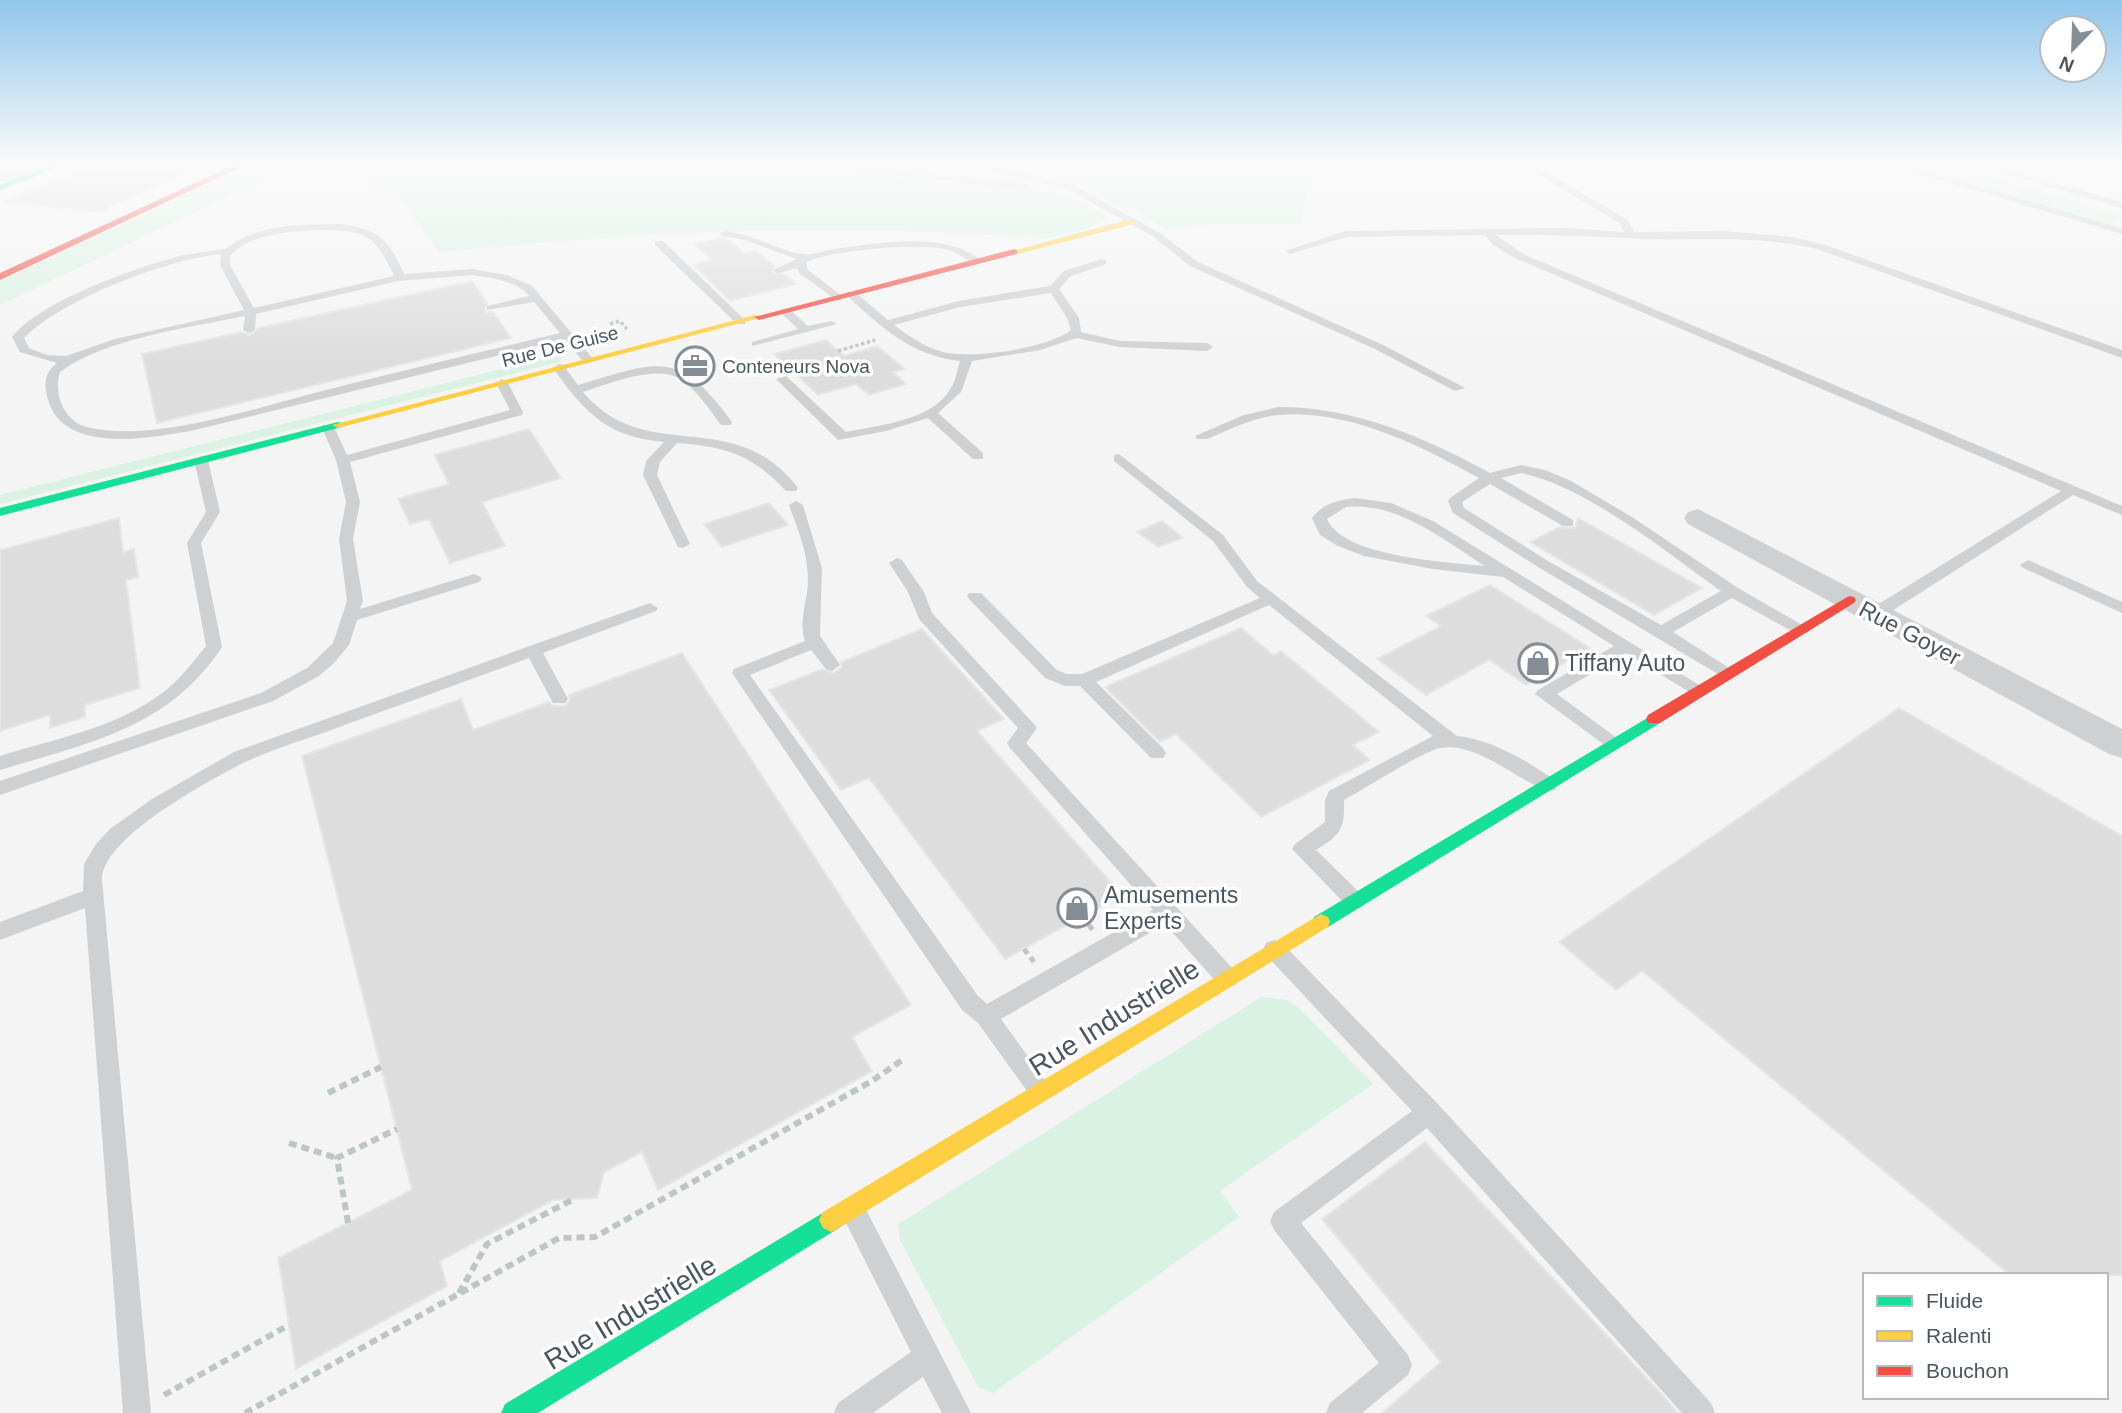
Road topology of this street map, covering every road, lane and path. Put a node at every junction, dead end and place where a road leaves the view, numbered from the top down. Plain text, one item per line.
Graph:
1 (99, 231) edge
2 (278, 231) edge
3 (364, 231) edge
4 (1097, 231) edge
5 (1149, 231) edge
6 (1530, 231) edge
7 (1579, 231) edge
8 (1628, 231) edge
9 (1488, 232) junction
10 (725, 234) dead end
11 (1630, 235) junction
12 (659, 243) dead end
13 (228, 251) junction
14 (1290, 251) dead end
15 (784, 253) junction
16 (765, 258) dead end
17 (803, 261) junction
18 (978, 262) junction
19 (1102, 262) dead end
20 (778, 270) dead end
21 (0, 277) edge
22 (401, 279) junction
23 (1054, 289) junction
24 (845, 296) junction
25 (536, 298) junction
26 (491, 309) dead end
27 (785, 311) junction
28 (251, 312) junction
29 (741, 322) junction
30 (610, 324) dead end
31 (831, 324) dead end
32 (887, 324) junction
33 (249, 330) dead end
34 (806, 330) junction
35 (631, 332) dead end
36 (1074, 334) junction
37 (567, 335) junction
38 (863, 343) dead end
39 (756, 344) dead end
40 (1207, 346) dead end
41 (838, 351) dead end
42 (2122, 354) edge
43 (66, 360) junction
44 (966, 360) junction
45 (589, 361) junction
46 (559, 368) junction
47 (782, 379) dead end
48 (502, 383) junction
49 (1459, 388) dead end
50 (575, 390) junction
51 (930, 413) junction
52 (726, 422) dead end
53 (328, 428) junction
54 (1202, 436) dead end
55 (674, 439) junction
56 (978, 456) dead end
57 (1119, 458) dead end
58 (201, 460) junction
59 (343, 460) junction
60 (1493, 479) junction
61 (791, 488) dead end
62 (2072, 490) junction
63 (796, 505) dead end
64 (2122, 511) edge
65 (0, 512) edge
66 (1698, 518) dead end
67 (1568, 523) dead end
68 (683, 544) dead end
69 (897, 563) dead end
70 (2028, 565) dead end
71 (1508, 573) junction
72 (474, 579) dead end
73 (1732, 592) junction
74 (975, 596) dead end
75 (1270, 599) junction
76 (1862, 607) junction
77 (650, 608) dead end
78 (2122, 608) edge
79 (351, 617) junction
80 (1801, 629) junction
81 (1661, 632) junction
82 (814, 643) junction
83 (1626, 646) junction
84 (533, 650) junction
85 (832, 666) dead end
86 (1729, 673) junction
87 (1539, 677) dead end
88 (1084, 680) junction
89 (1554, 688) junction
90 (1700, 691) junction
91 (559, 699) dead end
92 (1450, 740) junction
93 (1616, 744) junction
94 (2122, 745) edge
95 (1157, 753) dead end
96 (0, 763) edge
97 (1548, 785) junction
98 (0, 788) edge
99 (94, 896) junction
100 (1355, 901) junction
101 (1167, 912) junction
102 (0, 931) edge
103 (1274, 949) junction
104 (1227, 978) junction
105 (986, 1016) junction
106 (905, 1058) dead end
107 (381, 1067) dead end
108 (328, 1093) dead end
109 (1041, 1093) junction
110 (1429, 1112) junction
111 (397, 1129) dead end
112 (289, 1143) dead end
113 (337, 1158) junction
114 (572, 1200) dead end
115 (851, 1208) junction
116 (348, 1223) dead end
117 (458, 1294) junction
118 (289, 1325) dead end
119 (928, 1357) junction
120 (136, 1413) edge
121 (245, 1413) edge
122 (514, 1413) edge
123 (848, 1413) edge
124 (957, 1413) edge
125 (1340, 1413) edge
126 (1702, 1413) edge

1 - 21 street
2 - 13 lane
3 - 22 lane
4 - 18 street, Rue De Guise
5 - 49 lane
6 - 9 lane
7 - 11 lane
8 - 11 lane
9 - 14 lane
9 - 62 lane
10 - 15 lane
11 - 42 lane
12 - 29 lane
13 - 28 lane
13 - 43 lane
15 - 16 lane
15 - 17 lane
17 - 18 lane
17 - 20 lane
17 - 24 lane
18 - 24 street, Rue De Guise
19 - 23 lane
22 - 25 lane
22 - 28 lane
23 - 32 lane
23 - 36 lane
24 - 27 street, Rue De Guise
24 - 32 lane
25 - 26 lane
25 - 37 lane
27 - 29 street, Rue De Guise
27 - 34 lane
28 - 33 lane
28 - 43 lane
29 - 45 street, Rue De Guise
30 - 35 path
31 - 34 lane
32 - 44 lane
34 - 39 lane
36 - 40 lane
36 - 44 lane
37 - 43 lane
37 - 45 lane
38 - 41 path
44 - 51 lane
45 - 46 street, Rue De Guise
46 - 48 street, Rue De Guise
46 - 50 lane
47 - 51 lane
48 - 53 street, Rue De Guise
48 - 59 lane
50 - 52 lane
50 - 55 lane
51 - 56 lane
53 - 58 street, Rue De Guise
53 - 59 lane
54 - 60 lane
55 - 61 lane
55 - 68 lane
57 - 75 lane
58 - 65 street, Rue De Guise
58 - 96 lane
59 - 79 lane
60 - 67 lane
60 - 73 lane
60 - 81 lane
62 - 64 lane
62 - 76 lane
63 - 82 lane
66 - 76 street, Rue Goyer
69 - 101 lane
70 - 78 lane
71 - 71 lane
71 - 83 lane
72 - 79 lane
73 - 80 lane
73 - 81 lane
74 - 88 lane
75 - 88 lane
75 - 92 lane
76 - 80 street, Rue Industrielle
76 - 94 street, Rue Goyer
77 - 84 lane
79 - 98 lane
80 - 86 street, Rue Industrielle
81 - 86 lane
82 - 85 lane
82 - 105 lane
83 - 89 lane
83 - 90 lane
84 - 91 lane
84 - 99 lane
86 - 90 street, Rue Industrielle
87 - 89 lane
88 - 95 lane
89 - 93 lane
90 - 93 street, Rue Industrielle
92 - 97 lane
92 - 100 lane
93 - 97 street, Rue Industrielle
97 - 100 street, Rue Industrielle
99 - 102 lane
99 - 120 lane
100 - 103 street, Rue Industrielle
101 - 104 lane
101 - 105 lane
103 - 104 street, Rue Industrielle
103 - 110 lane
104 - 109 street, Rue Industrielle
105 - 109 lane
106 - 117 path
107 - 108 path
109 - 115 street, Rue Industrielle
110 - 125 lane
110 - 126 lane
111 - 113 path
112 - 113 path
113 - 116 path
114 - 117 path
115 - 119 lane
115 - 122 street, Rue Industrielle
117 - 121 path
118 - 120 path
119 - 123 lane
119 - 124 lane

